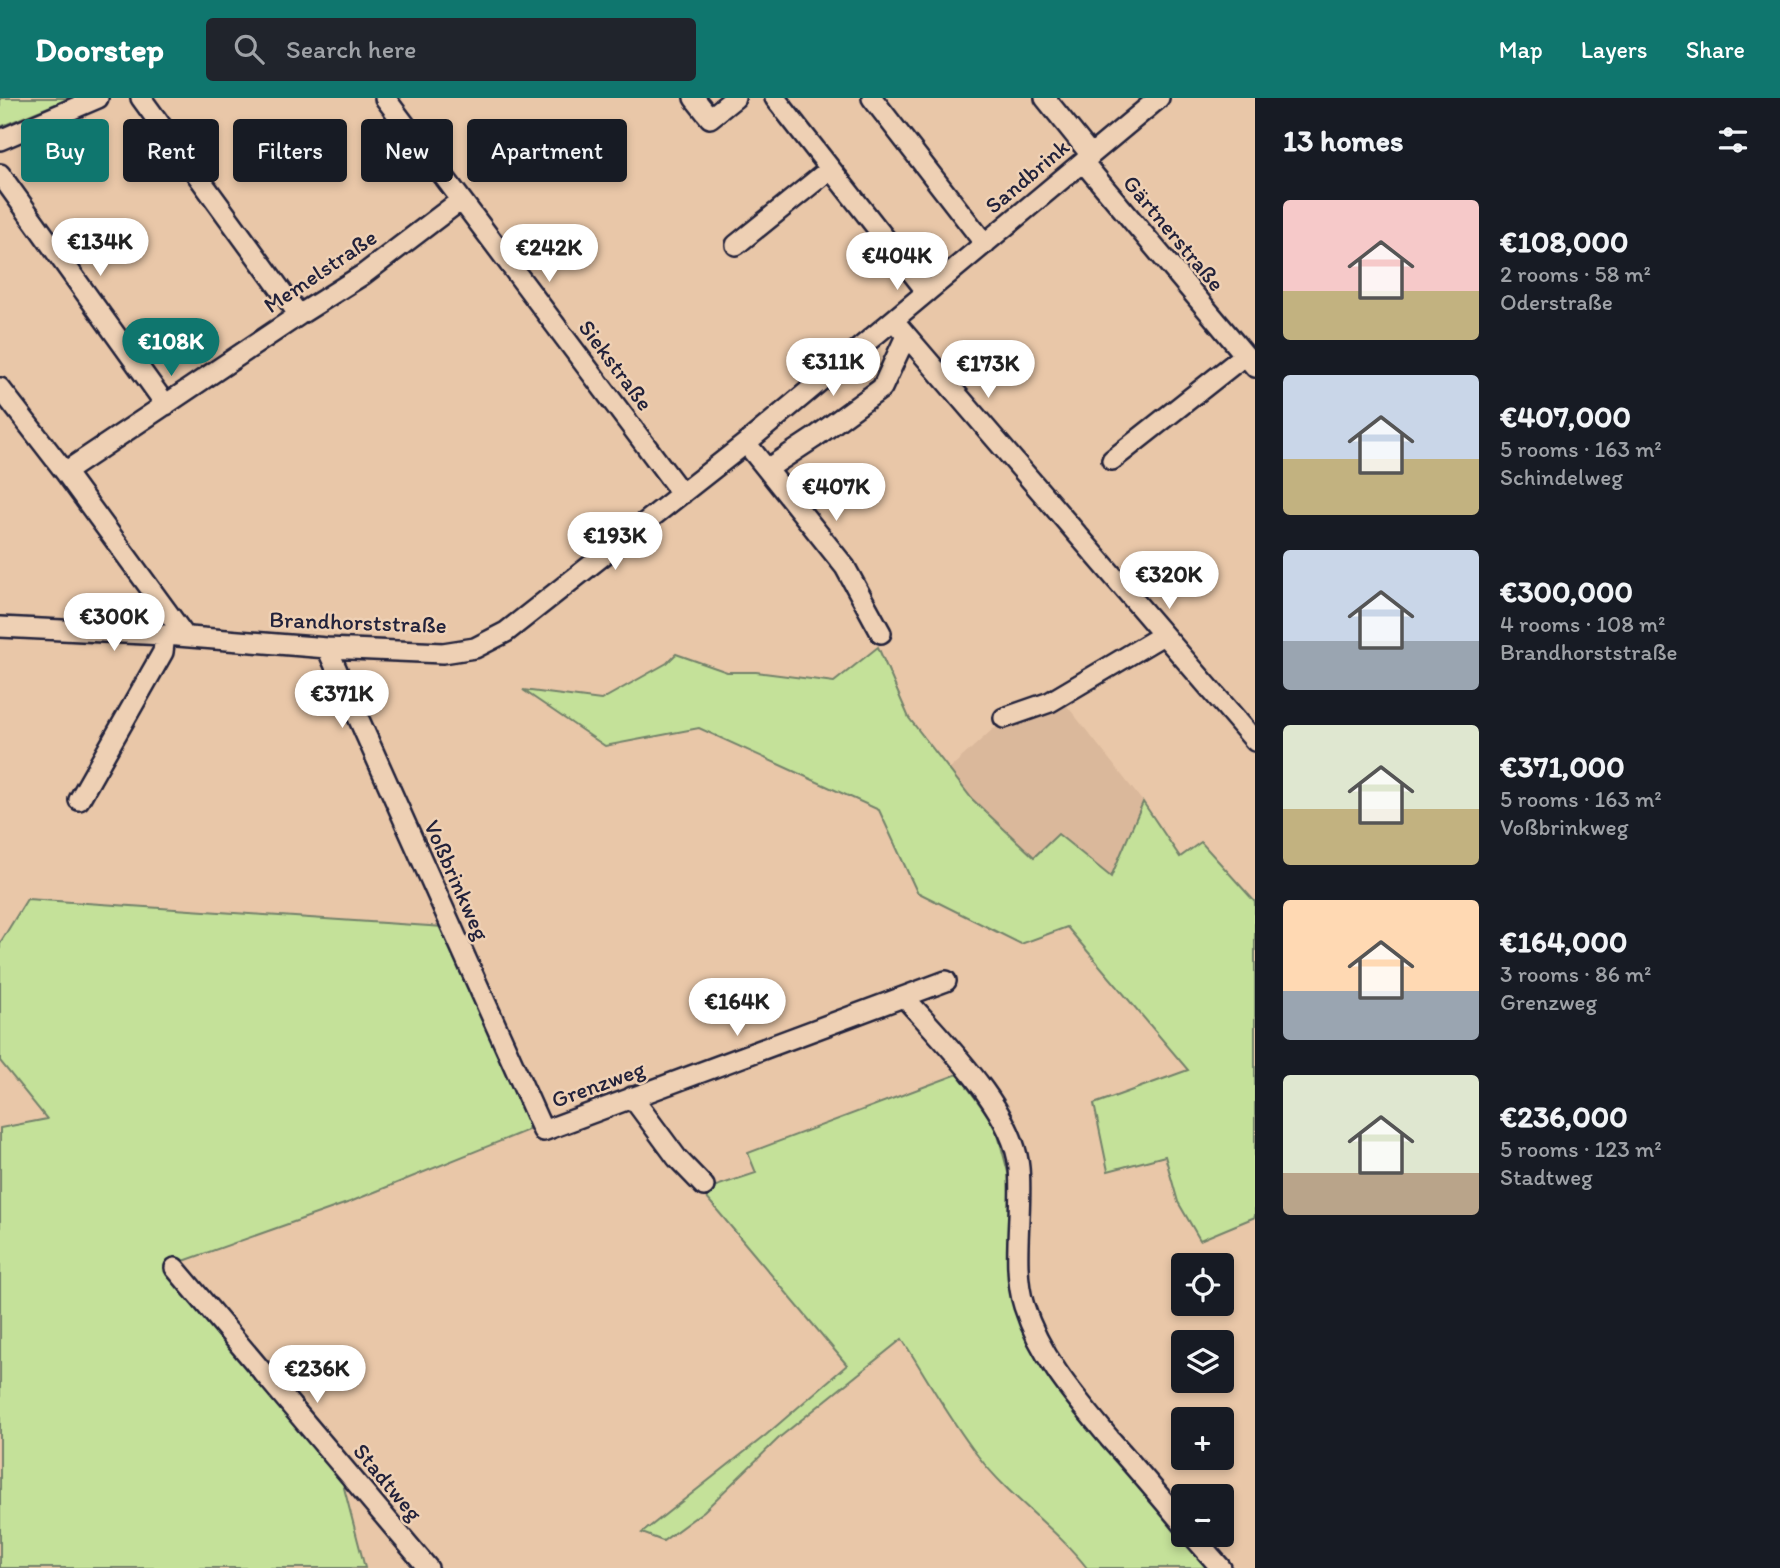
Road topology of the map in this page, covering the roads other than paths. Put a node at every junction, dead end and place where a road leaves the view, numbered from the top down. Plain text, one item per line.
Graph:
1 (98, 98) edge
2 (141, 98) edge
3 (385, 98) edge
4 (694, 98) edge
5 (735, 98) edge
6 (775, 98) edge
7 (872, 98) edge
8 (1045, 98) edge
9 (1159, 98) edge
10 (0, 140) edge
11 (1087, 159) junction
12 (831, 169) junction
13 (0, 174) edge
14 (461, 200) junction
15 (985, 244) junction
16 (736, 245) dead end
17 (927, 292) junction
18 (299, 315) junction
19 (900, 329) junction
20 (1250, 361) edge
21 (0, 388) edge
22 (166, 405) junction
23 (746, 443) junction
24 (1112, 460) dead end
25 (767, 469) junction
26 (65, 472) junction
27 (682, 494) junction
28 (0, 627) edge
29 (880, 633) dead end
30 (164, 635) junction
31 (1163, 635) junction
32 (185, 636) junction
33 (327, 648) junction
34 (1004, 718) dead end
35 (1255, 741) edge
36 (79, 800) dead end
37 (946, 981) dead end
38 (905, 998) junction
39 (632, 1097) junction
40 (543, 1131) joint
41 (704, 1186) dead end
42 (175, 1268) dead end
43 (1171, 1510) edge
44 (1203, 1547) edge
45 (428, 1568) edge
46 (1221, 1568) edge

1 - 10 street
2 - 18 street
3 - 14 street, Siekstraße
4 - 5 street
6 - 12 street
7 - 15 street
8 - 11 street, Gärtnerstraße
9 - 11 street, Sandbrink
11 - 15 street, Sandbrink
11 - 20 street, Gärtnerstraße
12 - 16 street
12 - 17 street
13 - 22 street
14 - 18 street, Memelstraße
14 - 27 street, Siekstraße
15 - 17 street, Sandbrink
17 - 19 street, Brandhorststraße
18 - 22 street, Memelstraße
19 - 23 street, Brandhorststraße
19 - 25 street
19 - 31 street
20 - 24 street
21 - 26 street
22 - 26 street, Memelstraße
23 - 25 street
23 - 27 street, Brandhorststraße
25 - 29 street
26 - 32 street
27 - 33 street, Brandhorststraße
28 - 30 street, Brandhorststraße
30 - 32 street, Brandhorststraße
30 - 36 street
31 - 34 street
31 - 35 street
32 - 33 street, Brandhorststraße
33 - 40 street, Voßbrinkweg
37 - 38 street, Grenzweg
38 - 39 street, Grenzweg
38 - 43 street
39 - 40 street, Grenzweg
39 - 41 street
42 - 45 street, Stadtweg
44 - 46 street

